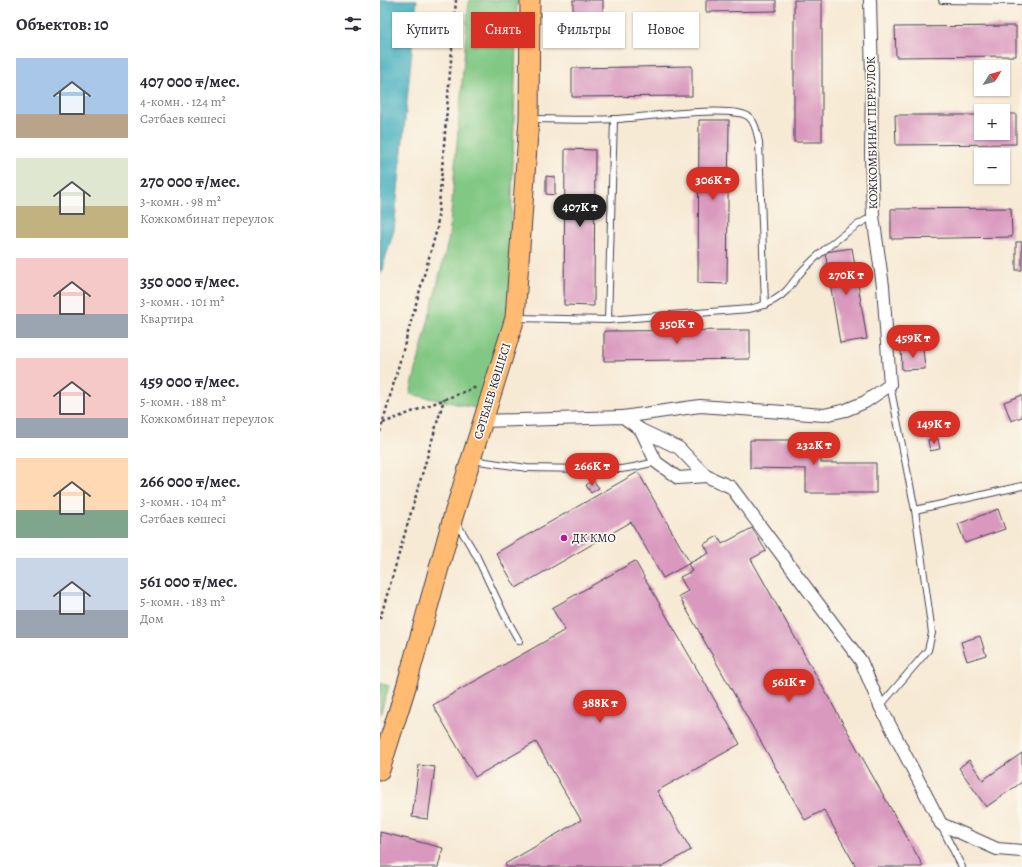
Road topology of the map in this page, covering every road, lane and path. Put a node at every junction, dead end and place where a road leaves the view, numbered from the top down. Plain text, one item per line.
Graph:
1 (456, 0) edge
2 (530, 0) edge
3 (870, 0) edge
4 (942, 0) edge
5 (1022, 1) edge
6 (529, 119) junction
7 (614, 119) junction
8 (873, 216) junction
9 (764, 305) junction
10 (515, 318) junction
11 (608, 320) junction
12 (890, 385) junction
13 (492, 388) junction
14 (444, 399) junction
15 (623, 417) junction
16 (482, 421) junction
17 (383, 424) junction
18 (641, 430) junction
19 (380, 432) edge
20 (471, 459) junction
21 (656, 462) junction
22 (706, 476) junction
23 (1022, 486) edge
24 (915, 510) junction
25 (453, 517) junction
26 (380, 619) edge
27 (519, 641) dead end
28 (880, 706) junction
29 (380, 770) edge
30 (941, 824) junction
31 (1022, 851) edge
32 (962, 867) edge

1 - 17 path
2 - 6 main road, СӘТБАЕВ КӨШЕСІ
3 - 8 street, КОЖКОМБИНАТ ПЕРЕУЛОК
4 - 5 lane
6 - 7 lane
6 - 10 main road, СӘТБАЕВ КӨШЕСІ
7 - 9 lane
7 - 11 lane
8 - 9 lane
8 - 12 street, КОЖКОМБИНАТ ПЕРЕУЛОК
9 - 11 lane
10 - 11 lane
10 - 13 main road, СӘТБАЕВ КӨШЕСІ
12 - 15 street
12 - 24 lane
13 - 14 path
13 - 16 main road, СӘТБАЕВ КӨШЕСІ
14 - 17 path
14 - 26 path
15 - 16 street
15 - 18 street
16 - 20 main road, СӘТБАЕВ КӨШЕСІ
17 - 19 path
18 - 21 street
18 - 22 street
20 - 21 lane
20 - 25 main road, СӘТБАЕВ КӨШЕСІ
21 - 22 street
22 - 28 street
23 - 24 lane
24 - 28 lane
25 - 27 lane
25 - 29 main road, СӘТБАЕВ КӨШЕСІ
28 - 30 street
30 - 31 street
30 - 32 lane

